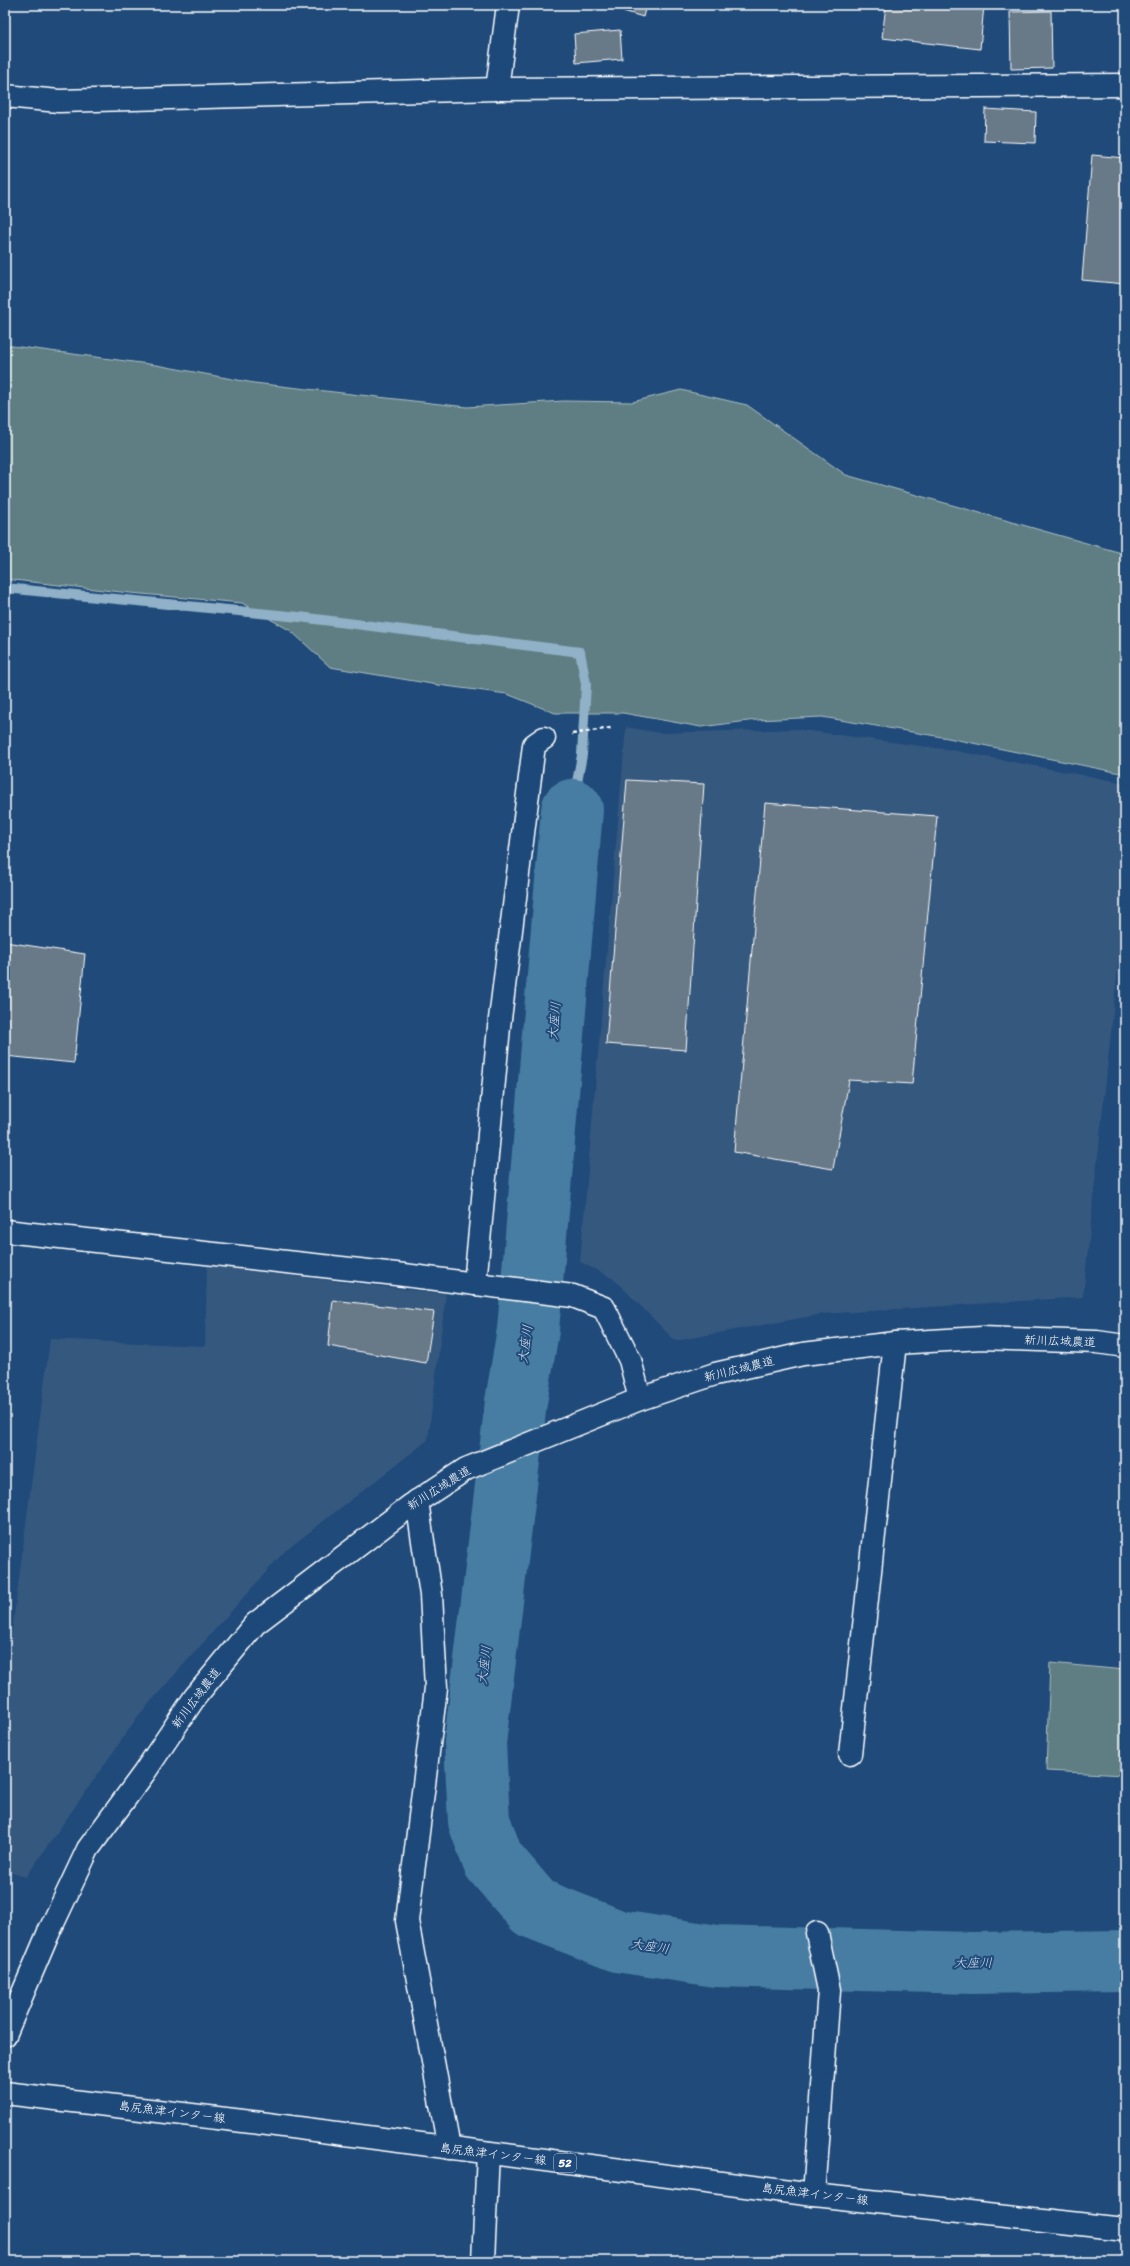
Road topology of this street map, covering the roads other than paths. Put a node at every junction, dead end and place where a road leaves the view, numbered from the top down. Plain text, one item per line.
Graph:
1 (508, 5) edge
2 (1125, 84) edge
3 (497, 89) junction
4 (5, 96) edge
5 (544, 738) road end
6 (5, 1231) edge
7 (481, 1285) junction
8 (895, 1343) junction
9 (1125, 1346) edge
10 (640, 1398) junction
11 (417, 1501) junction
12 (850, 1754) dead end
13 (817, 1933) dead end
14 (5, 2034) edge
15 (5, 2093) edge
16 (449, 2148) junction
17 (488, 2153) junction
18 (814, 2195) junction
19 (1125, 2229) edge
20 (483, 2261) edge

1 - 3 street
2 - 3 street
3 - 4 street
5 - 7 street
6 - 7 street
7 - 10 street
8 - 9 street, 新川広域農道
8 - 10 street, 新川広域農道
8 - 12 street
10 - 11 street, 新川広域農道
11 - 14 street, 新川広域農道
11 - 16 street
13 - 18 street
15 - 16 street, 島尻魚津インター線 / 52
16 - 17 street, 島尻魚津インター線 / 52
17 - 18 street, 島尻魚津インター線 / 52
17 - 20 street
18 - 19 street, 島尻魚津インター線 / 52

